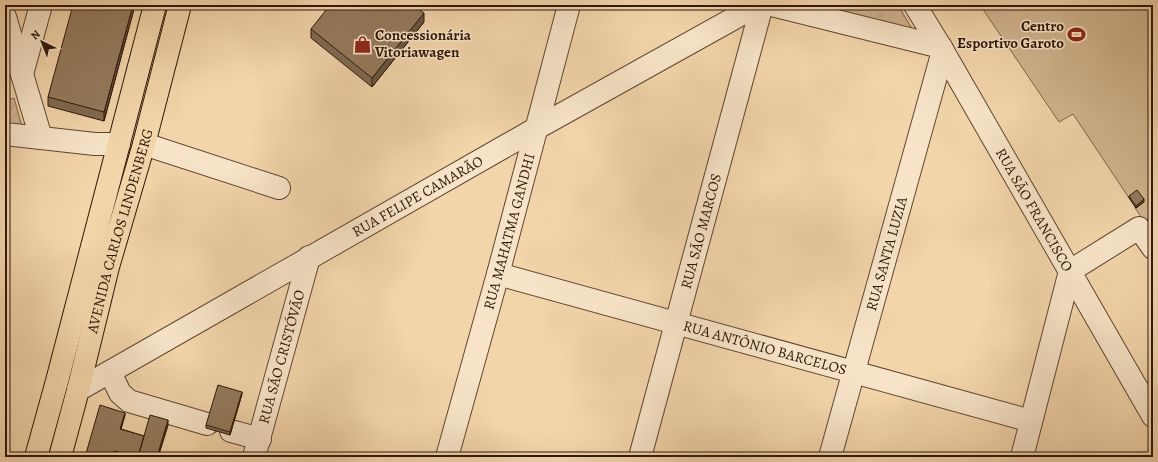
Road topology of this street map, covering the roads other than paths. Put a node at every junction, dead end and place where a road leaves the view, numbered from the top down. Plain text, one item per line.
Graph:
1 (42, 5) edge
2 (155, 5) edge
3 (180, 5) edge
4 (569, 5) edge
5 (758, 5) edge
6 (762, 5) edge
7 (772, 5) edge
8 (915, 5) edge
9 (5, 18) edge
10 (942, 49) junction
11 (22, 74) junction
12 (536, 128) junction
13 (5, 134) edge
14 (41, 138) junction
15 (118, 144) junction
16 (144, 144) junction
17 (279, 188) dead end
18 (1153, 248) edge
19 (309, 257) junction
20 (1070, 271) junction
21 (498, 274) junction
22 (676, 323) junction
23 (110, 372) junction
24 (854, 372) junction
25 (78, 390) junction
26 (1153, 416) edge
27 (1031, 421) junction
28 (207, 424) edge
29 (231, 431) edge
30 (257, 448) edge
31 (36, 457) edge
32 (60, 457) edge
33 (447, 457) edge
34 (640, 457) edge
35 (830, 457) edge
36 (1022, 457) edge

1 - 11 street
2 - 15 main road, AVENIDA CARLOS LINDENBERG
3 - 16 main road, AVENIDA CARLOS LINDENBERG
4 - 12 street, RUA MAHATMA GANDHI
5 - 12 street, RUA FELIPE CAMARÃO
6 - 22 street, RUA SÃO MARCOS
7 - 10 street
8 - 10 street, RUA SÃO FRANCISCO
9 - 11 street
10 - 20 street, RUA SÃO FRANCISCO
10 - 24 street, RUA SANTA LUZIA
11 - 14 street
12 - 19 street, RUA FELIPE CAMARÃO
12 - 21 street, RUA MAHATMA GANDHI
13 - 14 street
14 - 15 street
15 - 16 main road
15 - 31 main road, AVENIDA CARLOS LINDENBERG
16 - 17 street
16 - 25 main road, AVENIDA CARLOS LINDENBERG
18 - 20 street
19 - 23 street, RUA FELIPE CAMARÃO
19 - 30 street, RUA SÃO CRISTÓVÃO
20 - 26 street, RUA SÃO FRANCISCO
20 - 27 street
21 - 22 street, RUA ANTÔNIO BARCELOS
21 - 33 street, RUA MAHATMA GANDHI
22 - 24 street, RUA ANTÔNIO BARCELOS
22 - 34 street, RUA SÃO MARCOS
23 - 25 street, RUA FELIPE CAMARÃO
23 - 28 street
24 - 27 street, RUA ANTÔNIO BARCELOS
24 - 35 street, RUA SANTA LUZIA
25 - 32 main road, AVENIDA CARLOS LINDENBERG
27 - 36 street
29 - 30 street

